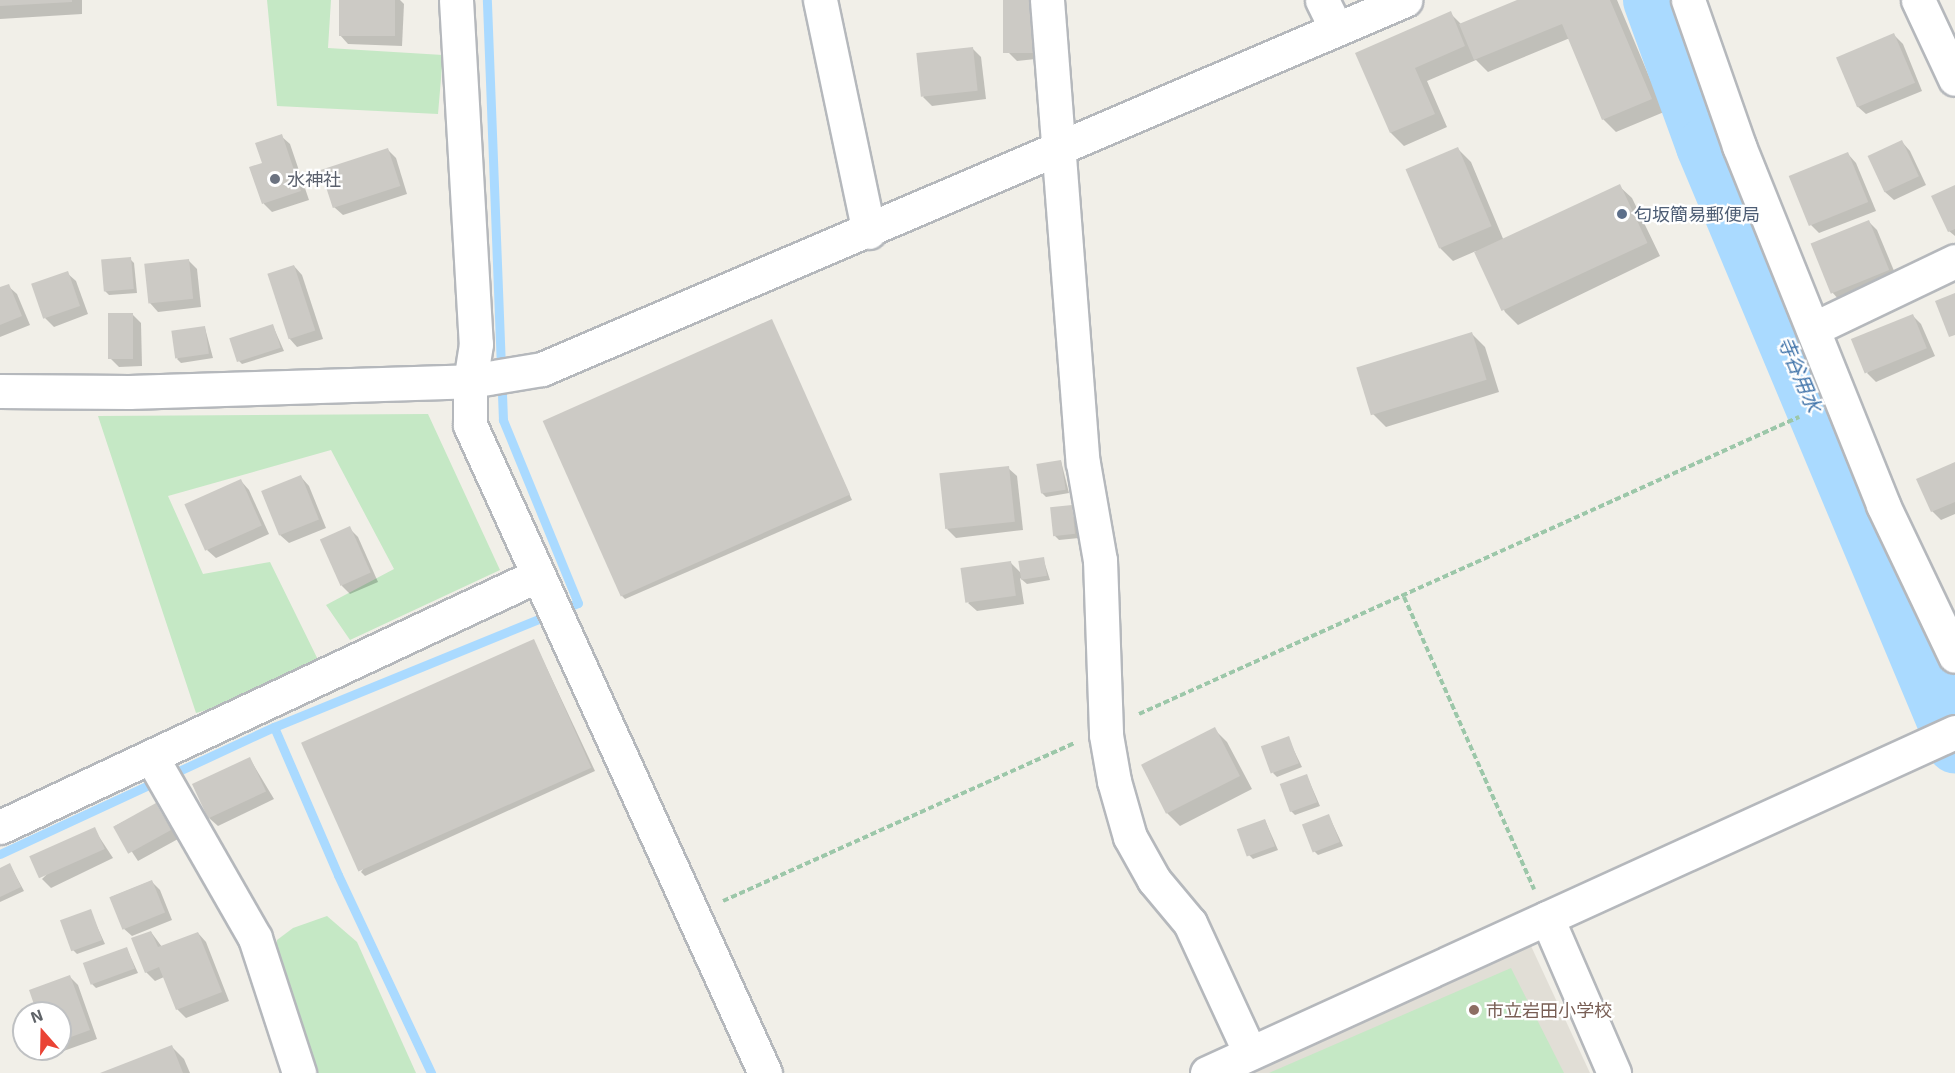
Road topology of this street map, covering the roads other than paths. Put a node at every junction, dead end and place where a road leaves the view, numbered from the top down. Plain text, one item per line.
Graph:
1 (456, 0) edge
2 (820, 0) edge
3 (1047, 0) edge
4 (1322, 0) edge
5 (1405, 0) edge
6 (1688, 0) edge
7 (1918, 0) edge
8 (1336, 29) junction
9 (1955, 79) edge
10 (1059, 145) junction
11 (869, 232) junction
12 (1955, 261) edge
13 (1813, 329) junction
14 (470, 381) junction
15 (0, 391) edge
16 (536, 576) junction
17 (1955, 656) edge
18 (1955, 732) edge
19 (152, 758) junction
20 (0, 827) edge
21 (1547, 918) junction
22 (1250, 1053) junction
23 (299, 1073) edge
24 (765, 1073) edge
25 (1207, 1073) edge
26 (1614, 1073) edge

1 - 14 street
2 - 11 street
3 - 10 street
4 - 8 street
5 - 8 street
6 - 13 street
7 - 9 street
8 - 10 street
10 - 11 street
10 - 22 street
11 - 14 street
12 - 13 street
13 - 17 street
14 - 15 street
14 - 16 street
16 - 19 street
16 - 24 street
18 - 21 street
19 - 20 street
19 - 23 street
21 - 22 street
21 - 26 street
22 - 25 street

